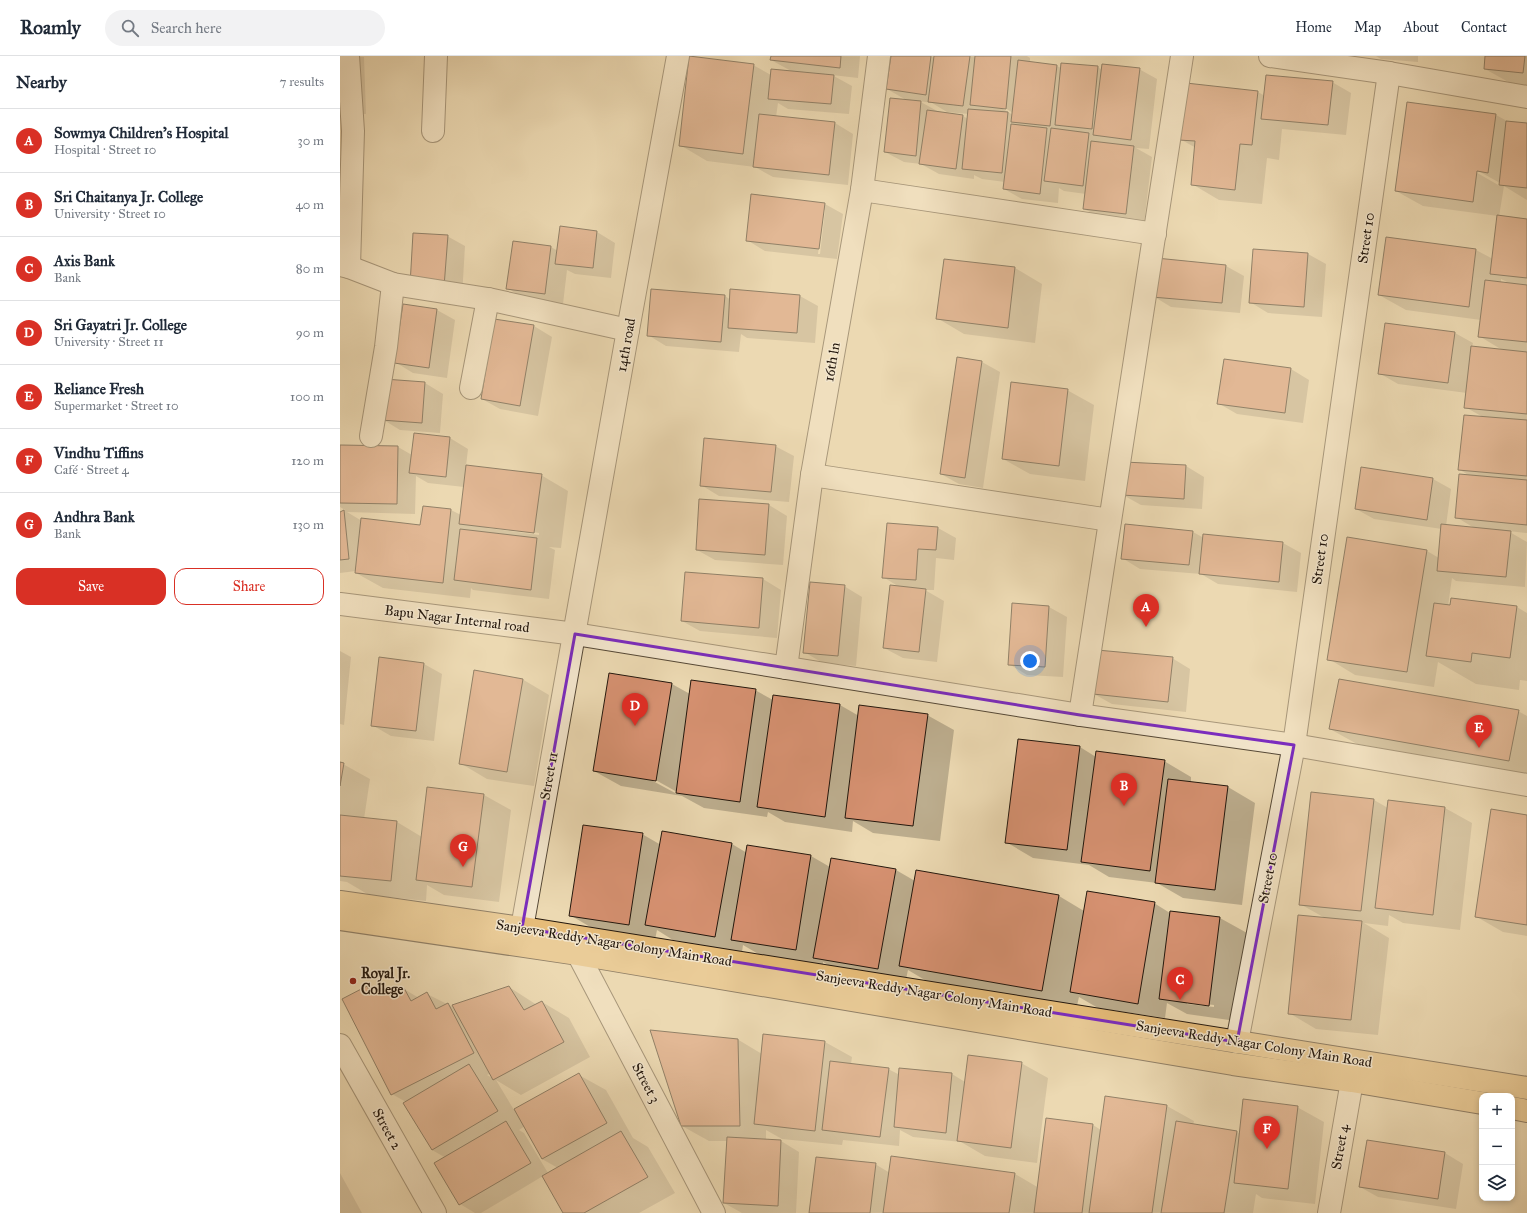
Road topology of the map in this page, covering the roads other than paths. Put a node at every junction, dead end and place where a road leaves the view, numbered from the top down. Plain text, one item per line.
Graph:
1 (348, 56) edge
2 (436, 56) edge
3 (678, 56) edge
4 (879, 56) edge
5 (1182, 56) edge
6 (1270, 56) edge
7 (1389, 73) junction
8 (1527, 97) edge
9 (433, 131) dead end
10 (862, 190) junction
11 (1155, 234) junction
12 (344, 266) edge
13 (393, 284) junction
14 (488, 299) junction
15 (628, 330) junction
16 (471, 388) dead end
17 (371, 436) dead end
18 (812, 475) junction
19 (1110, 520) junction
20 (340, 604) edge
21 (575, 634) junction
22 (786, 668) junction
23 (1080, 715) junction
24 (1294, 745) junction
25 (1527, 785) edge
26 (340, 902) edge
27 (340, 919) edge
28 (523, 923) junction
29 (578, 954) junction
30 (1237, 1042) junction
31 (340, 1045) edge
32 (1352, 1081) junction
33 (1527, 1088) edge
34 (1479, 1102) edge
35 (1515, 1109) edge
36 (1527, 1111) edge
37 (435, 1213) edge
38 (714, 1213) edge
39 (1329, 1213) edge

1 - 12 street
2 - 9 street
3 - 15 street, 14th road
4 - 10 street, 16th ln
5 - 11 street
6 - 7 street
7 - 8 street
7 - 24 street, Street 10
10 - 11 street
10 - 18 street, 16th ln
11 - 19 street
12 - 13 street
13 - 14 street
13 - 17 street
14 - 15 street
14 - 16 street
15 - 21 street, 14th road
18 - 19 street
18 - 22 street, 16th ln
19 - 23 street
20 - 21 street, Bapu Nagar Internal road
21 - 22 street, Bapu Nagar Internal road
21 - 28 street, Street 11
22 - 23 street, Bapu Nagar Internal road
23 - 24 street, Bapu Nagar Internal road
24 - 25 street, Bapu Nagar Internal road
24 - 30 street, Street 10
26 - 28 main road, Sanjeeva Reddy Nagar Colony Main Road
27 - 29 main road, Sanjeeva Reddy Nagar Colony Main Road
28 - 30 main road, Sanjeeva Reddy Nagar Colony Main Road
29 - 32 main road, Sanjeeva Reddy Nagar Colony Main Road
29 - 38 street, Street 3
30 - 33 main road, Sanjeeva Reddy Nagar Colony Main Road
31 - 37 street, Street 2
32 - 34 main road, Sanjeeva Reddy Nagar Colony Main Road
32 - 39 street, Street 4
35 - 36 main road

